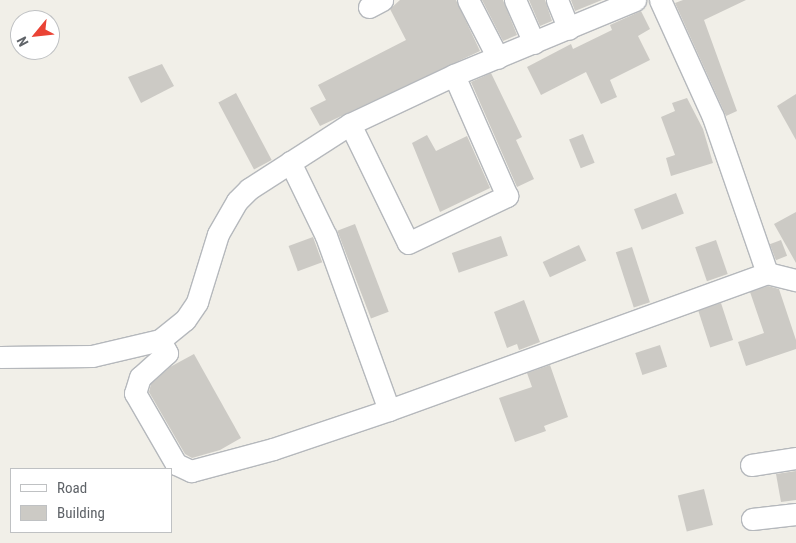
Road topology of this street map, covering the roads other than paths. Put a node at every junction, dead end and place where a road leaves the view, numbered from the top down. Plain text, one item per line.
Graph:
1 (468, 0) edge
2 (515, 0) edge
3 (557, 0) edge
4 (660, 0) edge
5 (626, 2) edge
6 (569, 29) junction
7 (534, 43) junction
8 (498, 58) junction
9 (454, 75) junction
10 (350, 124) junction
11 (290, 162) junction
12 (768, 273) junction
13 (796, 280) edge
14 (160, 340) junction
15 (0, 357) edge
16 (389, 410) junction
17 (796, 458) edge
18 (751, 466) dead end
19 (796, 514) edge
20 (752, 519) dead end

1 - 8 street
2 - 7 street
3 - 6 street
4 - 12 street
5 - 6 street
6 - 7 street
7 - 8 street
8 - 9 street
9 - 10 street
9 - 10 street
10 - 11 street
11 - 14 street
11 - 16 street
12 - 13 street
12 - 16 street
14 - 15 street
14 - 16 street
17 - 18 street
19 - 20 street

